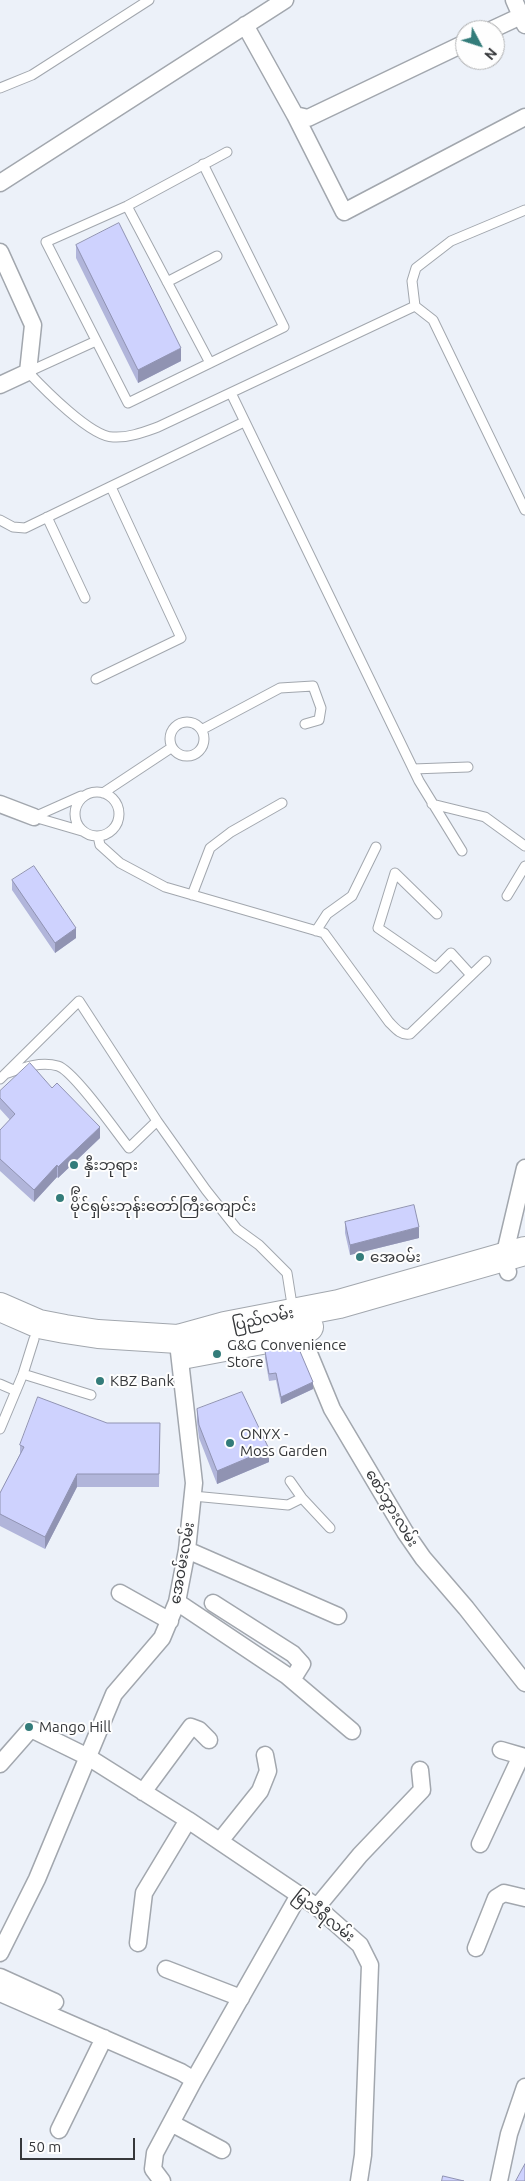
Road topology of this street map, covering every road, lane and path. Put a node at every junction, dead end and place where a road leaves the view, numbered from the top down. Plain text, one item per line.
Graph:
1 (150, 0) edge
2 (285, 0) edge
3 (514, 0) edge
4 (523, 20) edge
5 (245, 25) junction
6 (505, 26) edge
7 (455, 48) edge
8 (0, 88) edge
9 (295, 115) junction
10 (525, 116) edge
11 (227, 152) dead end
12 (203, 164) junction
13 (0, 183) edge
14 (127, 206) junction
15 (525, 210) edge
16 (0, 252) edge
17 (217, 256) dead end
18 (167, 282) junction
19 (415, 306) junction
20 (96, 341) junction
21 (210, 363) junction
22 (28, 372) junction
23 (0, 385) edge
24 (231, 393) junction
25 (244, 422) junction
26 (111, 487) junction
27 (525, 510) edge
28 (47, 517) junction
29 (0, 520) edge
30 (84, 598) dead end
31 (96, 679) dead end
32 (305, 724) dead end
33 (202, 729) junction
34 (171, 748) junction
35 (468, 768) dead end
36 (412, 769) junction
37 (104, 793) junction
38 (86, 794) junction
39 (282, 803) dead end
40 (0, 804) edge
41 (432, 804) junction
42 (34, 816) junction
43 (82, 831) junction
44 (98, 836) junction
45 (525, 846) edge
46 (376, 847) dead end
47 (462, 852) dead end
48 (525, 866) edge
49 (192, 895) junction
50 (507, 896) dead end
51 (436, 914) dead end
52 (316, 931) junction
53 (486, 961) dead end
54 (471, 975) junction
55 (3, 1076) edge
56 (157, 1121) junction
57 (525, 1168) edge
58 (515, 1262) edge
59 (0, 1307) edge
60 (296, 1321) junction
61 (0, 1325) edge
62 (34, 1339) junction
63 (178, 1348) junction
64 (23, 1374) junction
65 (0, 1384) edge
66 (16, 1391) junction
67 (91, 1395) dead end
68 (0, 1430) edge
69 (290, 1481) dead end
70 (193, 1496) junction
71 (302, 1498) junction
72 (330, 1528) dead end
73 (187, 1550) junction
74 (120, 1593) dead end
75 (177, 1602) junction
76 (213, 1603) dead end
77 (338, 1616) dead end
78 (170, 1621) junction
79 (292, 1680) junction
80 (525, 1683) edge
81 (352, 1731) dead end
82 (209, 1740) dead end
83 (501, 1750) dead end
84 (265, 1755) dead end
85 (88, 1757) junction
86 (523, 1757) edge
87 (0, 1764) edge
88 (420, 1770) dead end
89 (143, 1792) junction
90 (188, 1820) junction
91 (220, 1841) junction
92 (480, 1844) dead end
93 (299, 1895) junction
94 (525, 1898) edge
95 (317, 1907) junction
96 (138, 1943) dead end
97 (476, 1948) dead end
98 (0, 1953) edge
99 (166, 1969) dead end
100 (0, 1977) edge
101 (0, 1993) edge
102 (241, 1998) junction
103 (55, 2002) dead end
104 (104, 2038) junction
105 (194, 2080) junction
106 (525, 2087) edge
107 (171, 2123) junction
108 (59, 2130) dead end
109 (222, 2150) dead end
110 (162, 2181) edge
111 (359, 2181) edge
112 (499, 2181) edge

1 - 8 lane
2 - 5 street
3 - 4 street
4 - 6 street
5 - 9 street
5 - 13 street
7 - 9 street
9 - 10 street
11 - 12 lane
12 - 14 lane
12 - 21 lane
14 - 18 lane
14 - 20 lane
15 - 19 lane
16 - 22 street
17 - 18 lane
18 - 21 lane
19 - 24 lane
19 - 27 lane
20 - 21 lane
20 - 22 lane
22 - 23 street
22 - 24 lane
24 - 25 lane
25 - 26 lane
25 - 36 lane
26 - 28 lane
26 - 31 lane
28 - 29 lane
28 - 30 lane
32 - 33 lane
33 - 34 lane
33 - 34 lane
34 - 37 lane
35 - 36 lane
36 - 41 lane
37 - 38 lane
37 - 44 lane
38 - 42 lane
38 - 43 lane
39 - 49 lane
40 - 42 street
41 - 45 lane
41 - 47 lane
42 - 43 lane
43 - 44 lane
44 - 49 lane
46 - 52 lane
48 - 50 lane
49 - 52 lane
51 - 54 lane
52 - 54 lane
53 - 54 lane
55 - 56 lane
55 - 56 lane
56 - 60 lane
57 - 58 street
58 - 60 highway, ပြည်လမ်း
59 - 63 highway, ပြည်လမ်း
60 - 63 highway, ပြည်လမ်း
60 - 80 street, စော်ဘွားလမ်း
61 - 62 highway, ပြည်လမ်း
62 - 63 highway, ပြည်လမ်း
62 - 64 lane
63 - 70 street, အေဝမ်းလမ်း
64 - 66 lane
64 - 67 lane
65 - 66 lane
66 - 68 lane
69 - 71 lane
70 - 71 lane
70 - 73 street, အေဝမ်းလမ်း
71 - 72 lane
73 - 75 street, အေဝမ်းလမ်း
73 - 77 street
74 - 78 street
75 - 78 street, အေဝမ်းလမ်း
75 - 79 street
76 - 79 street
78 - 85 street, အေဝမ်းလမ်း
79 - 81 street
82 - 89 street
83 - 86 street
84 - 91 street
85 - 87 street, မြသီရီလမ်း
85 - 89 street, မြသီရီလမ်း
85 - 98 street, အေဝမ်းလမ်း
86 - 92 street
88 - 95 street
89 - 90 street, မြသီရီလမ်း
90 - 91 street, မြသီရီလမ်း
90 - 96 street
91 - 93 street, မြသီရီလမ်း
93 - 95 street, မြသီရီလမ်း
93 - 102 street
94 - 97 street
95 - 111 street, မြသီရီလမ်း
99 - 102 street
100 - 103 street
101 - 104 street
102 - 105 street
104 - 105 street
104 - 108 street
105 - 107 street
106 - 112 street
107 - 109 street
107 - 110 street

